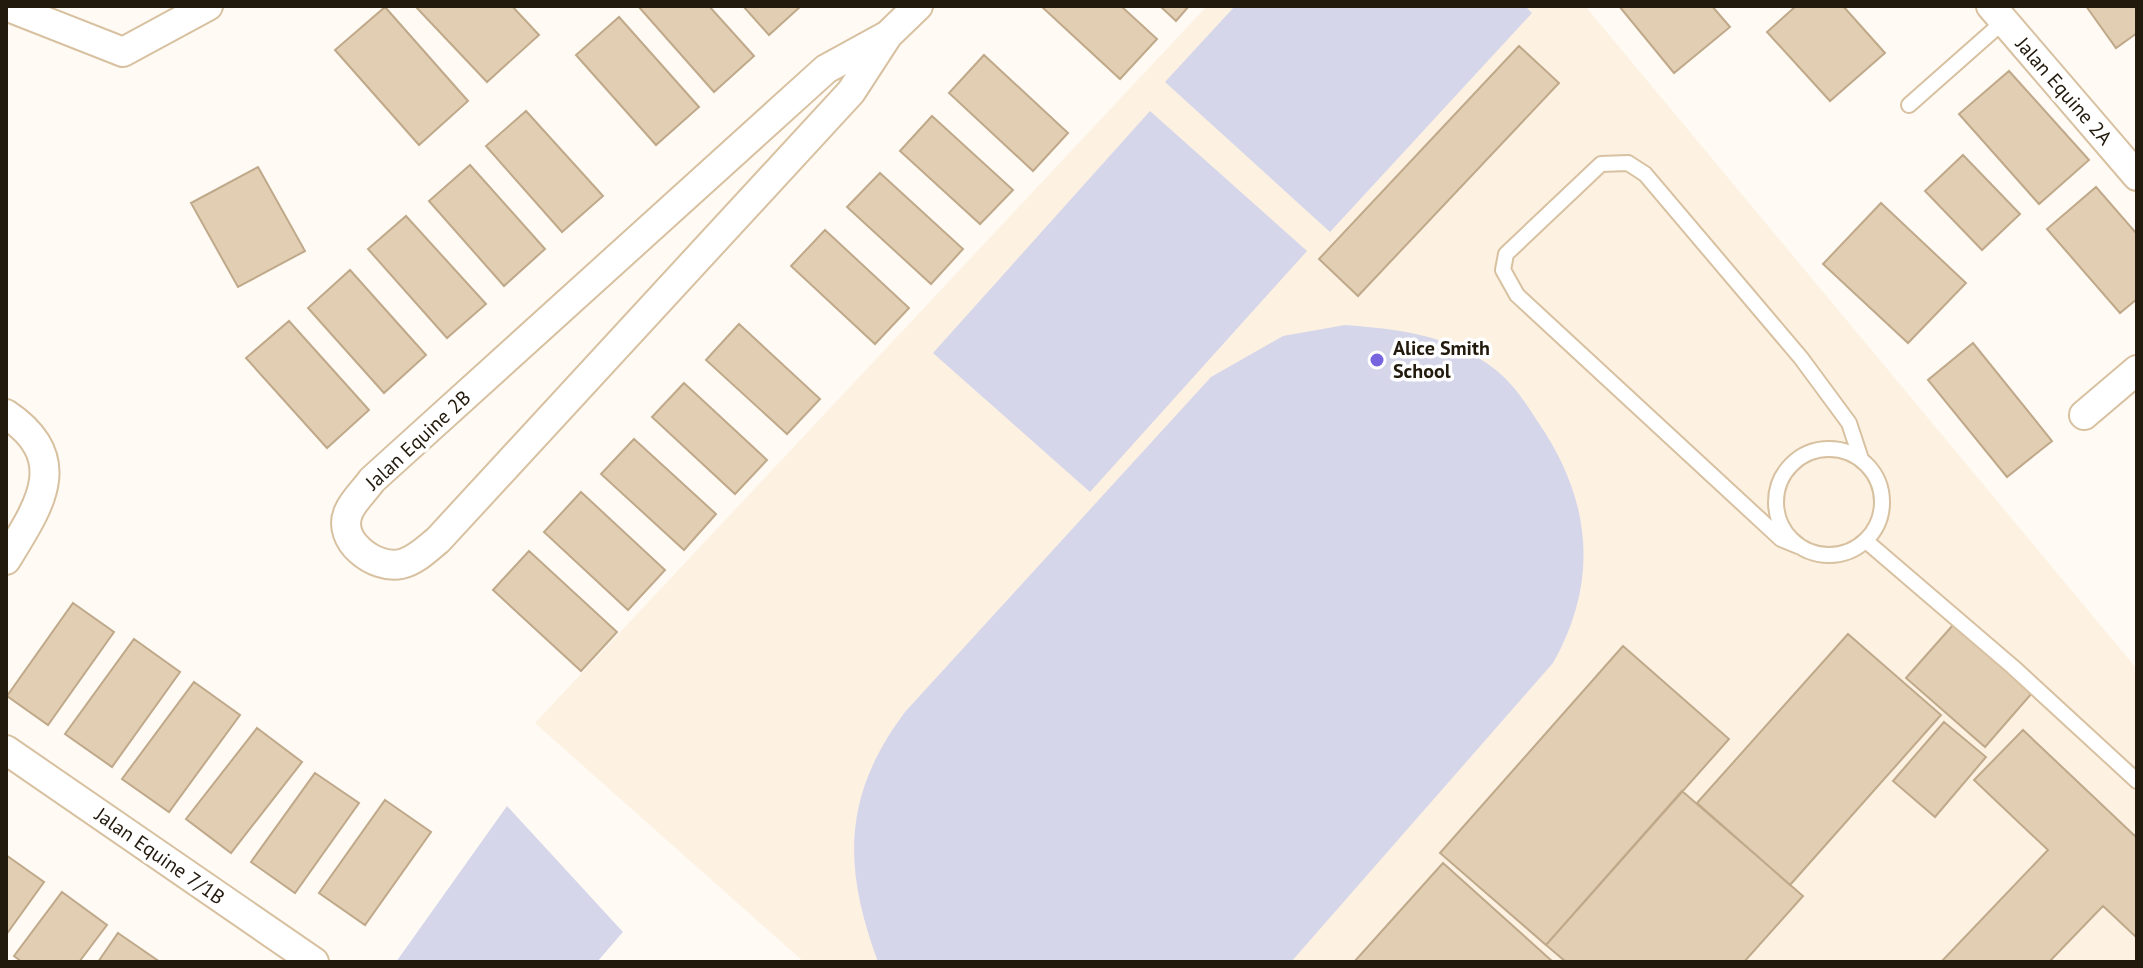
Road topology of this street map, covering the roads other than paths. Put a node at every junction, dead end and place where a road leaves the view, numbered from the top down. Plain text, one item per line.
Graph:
1 (6, 6) edge
2 (208, 6) edge
3 (918, 6) edge
4 (1998, 13) edge
5 (888, 35) junction
6 (1909, 105) dead end
7 (2137, 176) edge
8 (2137, 370) edge
9 (6, 414) edge
10 (2084, 415) dead end
11 (1861, 459) junction
12 (1866, 541) junction
13 (1798, 546) junction
14 (6, 560) edge
15 (6, 750) edge
16 (2137, 781) edge
17 (314, 962) edge

1 - 2 street
3 - 5 street, Jalan Equine 2B
4 - 6 lane
4 - 7 street, Jalan Equine 2A
5 - 5 street, Jalan Equine 2B
8 - 10 street
9 - 14 street
11 - 12 lane
11 - 13 lane
11 - 13 lane
12 - 13 lane
12 - 16 lane
15 - 17 street, Jalan Equine 7/1B

